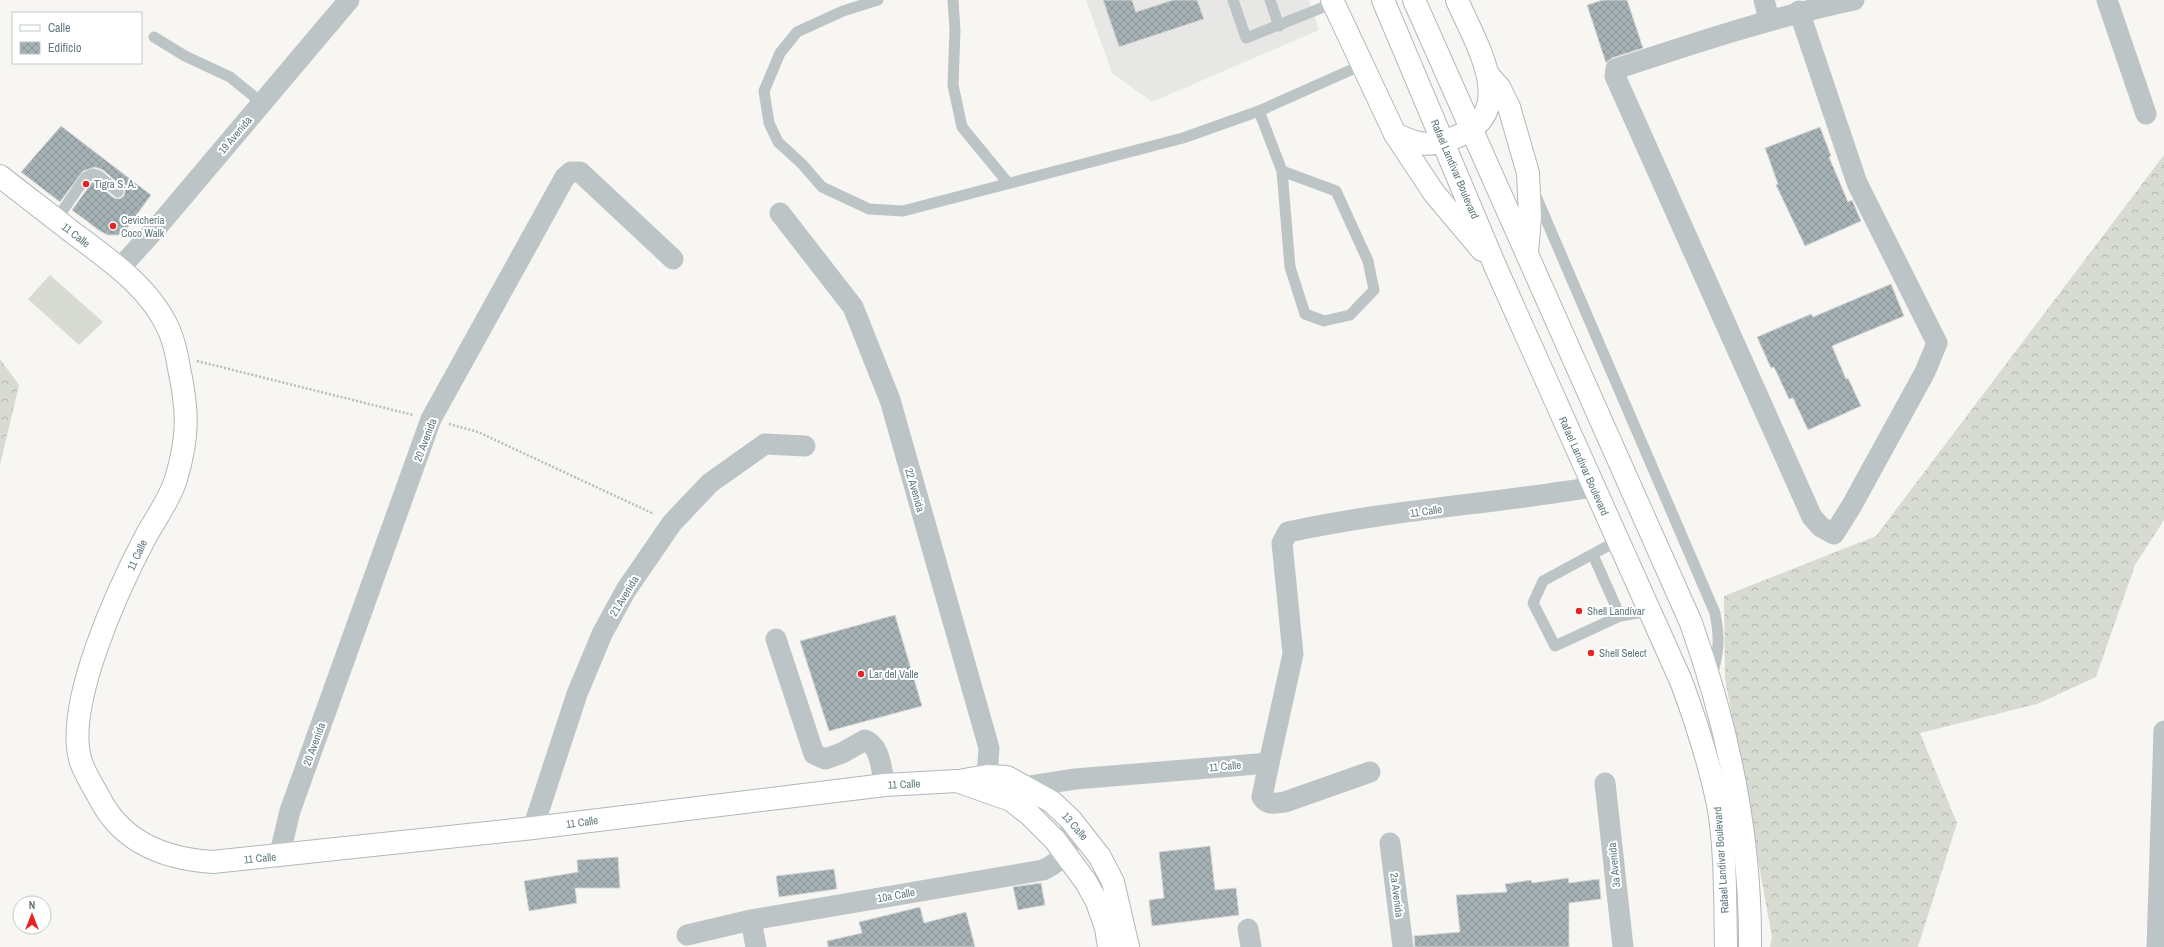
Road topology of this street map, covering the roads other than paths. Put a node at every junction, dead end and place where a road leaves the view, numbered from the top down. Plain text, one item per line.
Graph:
1 (349, 0) edge
2 (878, 0) edge
3 (953, 0) edge
4 (1233, 0) edge
5 (1270, 0) edge
6 (1383, 0) edge
7 (1414, 0) edge
8 (1457, 0) edge
9 (1854, 0) edge
10 (2107, 0) edge
11 (1333, 2) edge
12 (1823, 3) edge
13 (1767, 10) edge
14 (1799, 11) junction
15 (1279, 26) junction
16 (154, 37) dead end
17 (1362, 65) junction
18 (1489, 77) junction
19 (262, 103) junction
20 (1258, 111) junction
21 (2146, 114) dead end
22 (1471, 130) junction
23 (1395, 134) junction
24 (1443, 142) junction
25 (1282, 171) junction
26 (0, 176) edge
27 (1528, 178) junction
28 (1008, 183) junction
29 (118, 192) dead end
30 (780, 213) dead end
31 (56, 220) junction
32 (1527, 255) junction
33 (673, 259) dead end
34 (120, 268) junction
35 (1496, 268) junction
36 (805, 446) dead end
37 (1593, 487) junction
38 (1617, 541) junction
39 (1593, 555) junction
40 (1650, 611) junction
41 (1620, 616) junction
42 (776, 639) dead end
43 (1711, 678) junction
44 (2164, 731) edge
45 (1269, 763) junction
46 (1370, 772) dead end
47 (1605, 783) dead end
48 (989, 784) junction
49 (885, 785) junction
50 (1024, 786) junction
51 (1071, 820) junction
52 (533, 828) junction
53 (1390, 843) dead end
54 (1066, 853) junction
55 (279, 857) junction
56 (751, 920) junction
57 (687, 935) dead end
58 (756, 947) edge
59 (1109, 947) edge
60 (1128, 947) edge
61 (1403, 947) edge
62 (1623, 947) edge
63 (1726, 947) edge
64 (1750, 947) edge
65 (2157, 947) edge

1 - 19 street, 19 Avenida
2 - 28 lane
3 - 28 lane
4 - 15 lane
5 - 15 lane
6 - 24 main road, Rafael Landivar Boulevard
7 - 22 main road, Rafael Landivar Boulevard
8 - 18 main road
9 - 12 street
10 - 21 street
11 - 15 lane
11 - 17 main road
12 - 14 street
13 - 14 street
13 - 14 street
16 - 19 lane
17 - 20 lane
17 - 23 main road
18 - 22 main road
18 - 27 main road
19 - 34 street, 19 Avenida
20 - 25 lane
20 - 28 lane
22 - 24 main road
22 - 32 main road, Rafael Landivar Boulevard
23 - 24 main road
23 - 35 main road
24 - 35 main road, Rafael Landivar Boulevard
25 - 25 lane
26 - 31 main road, 11 Calle
27 - 32 main road
27 - 43 lane
29 - 31 lane
30 - 48 street, 22 Avenida
31 - 34 main road, 11 Calle
32 - 43 main road, Rafael Landivar Boulevard
33 - 55 street, 20 Avenida
34 - 55 main road, 11 Calle
35 - 37 main road, Rafael Landivar Boulevard
36 - 52 street, 21 Avenida
37 - 38 main road, Rafael Landivar Boulevard
37 - 45 street, 11 Calle
38 - 39 lane
38 - 40 main road, Rafael Landivar Boulevard
39 - 41 lane
39 - 41 lane
40 - 41 lane
40 - 63 main road, Rafael Landivar Boulevard
42 - 49 street
43 - 64 main road, Rafael Landivar Boulevard
44 - 65 street
45 - 46 street
45 - 50 street, 11 Calle
47 - 62 street, 3a Avenida
48 - 49 main road, 11 Calle
48 - 50 main road, 13 Calle
48 - 54 main road
49 - 52 main road, 11 Calle
50 - 51 main road, 13 Calle
51 - 54 street
51 - 60 main road, 13 Calle
52 - 55 main road, 11 Calle
53 - 61 street, 2a Avenida
54 - 56 street, 10a Calle
54 - 59 main road
56 - 57 street, 10a Calle
56 - 58 street

